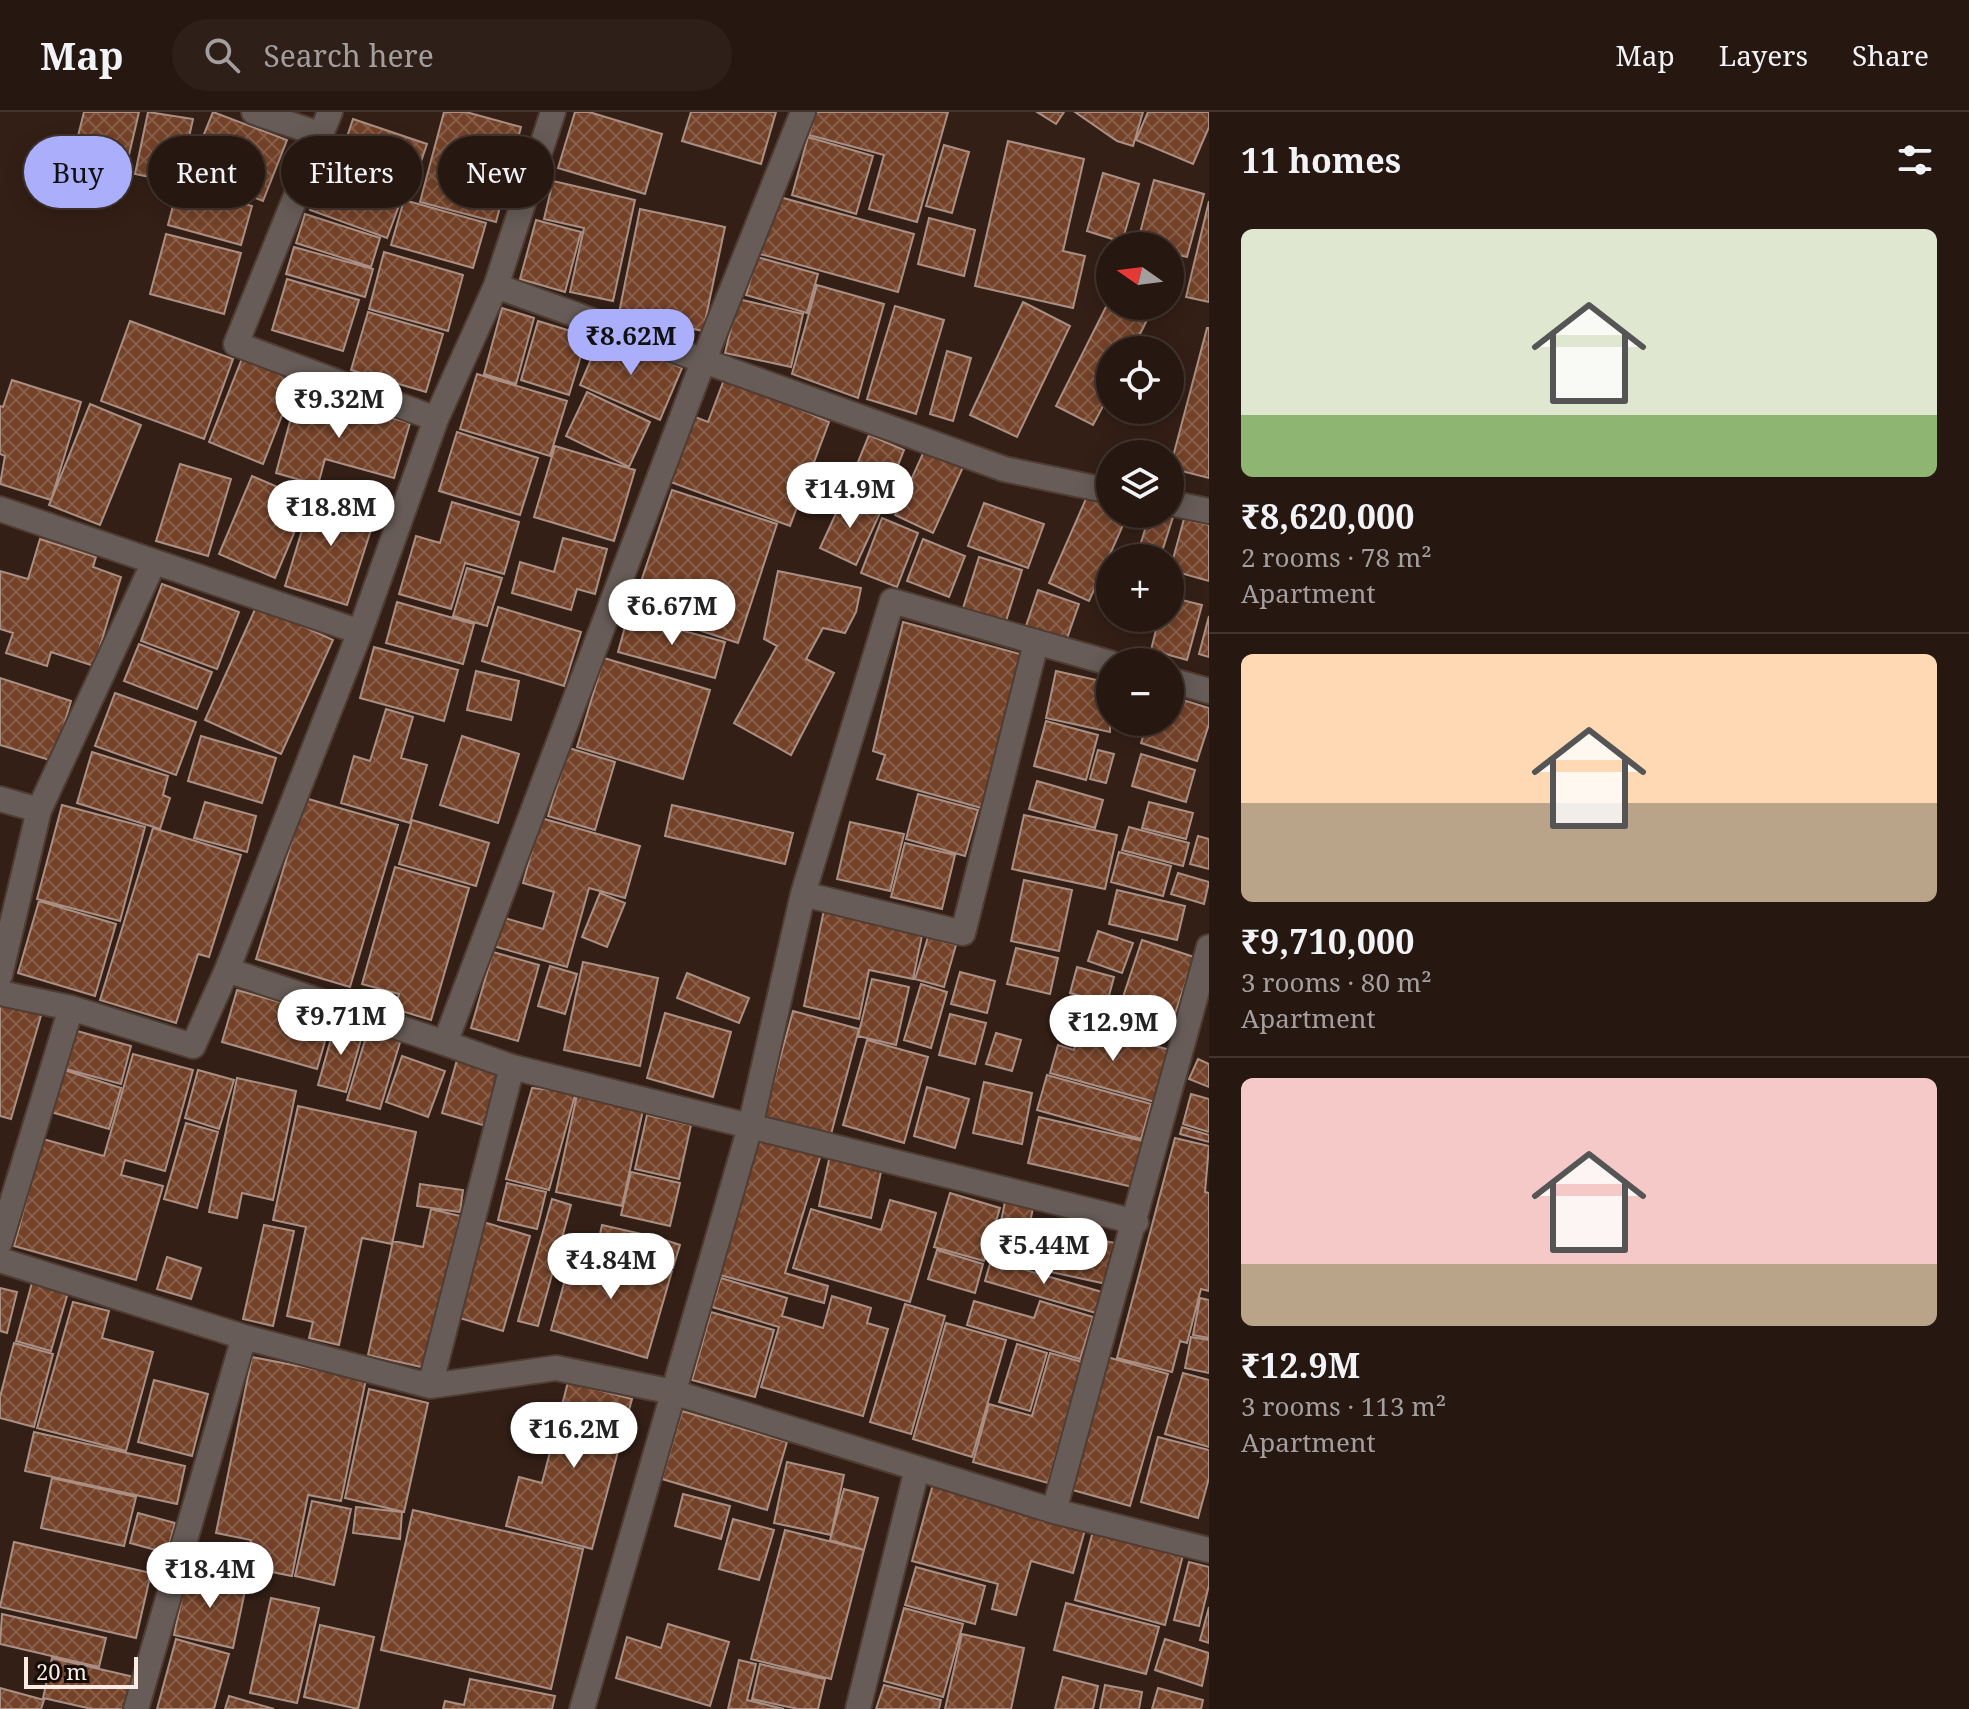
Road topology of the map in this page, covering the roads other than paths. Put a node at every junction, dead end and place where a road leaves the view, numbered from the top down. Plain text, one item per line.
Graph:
1 (254, 112) edge
2 (553, 112) edge
3 (803, 112) edge
4 (326, 124) edge
5 (496, 286) junction
6 (703, 362) junction
7 (436, 419) junction
8 (1096, 488) edge
9 (1184, 506) edge
10 (0, 509) edge
11 (1209, 511) edge
12 (154, 562) junction
13 (360, 632) junction
14 (1036, 643) junction
15 (1096, 659) edge
16 (1184, 684) edge
17 (1209, 691) edge
18 (0, 799) edge
19 (39, 810) junction
20 (803, 894) junction
21 (1209, 947) edge
22 (227, 970) junction
23 (0, 975) edge
24 (0, 993) edge
25 (71, 1008) junction
26 (445, 1043) junction
27 (512, 1067) junction
28 (750, 1127) junction
29 (1136, 1222) junction
30 (0, 1242) edge
31 (0, 1260) edge
32 (244, 1337) junction
33 (430, 1386) junction
34 (673, 1392) junction
35 (917, 1469) junction
36 (1054, 1511) junction
37 (1209, 1550) edge
38 (136, 1709) edge
39 (582, 1709) edge
40 (858, 1709) edge

1 - 4 street
2 - 5 street
3 - 6 street
4 - 7 street
5 - 6 street
5 - 7 street
6 - 8 street
6 - 26 street
7 - 13 street
9 - 11 street
10 - 12 street
12 - 13 street
12 - 19 street
13 - 22 street
14 - 15 street
14 - 20 street
14 - 20 street
16 - 17 street
18 - 19 street
19 - 23 street
20 - 28 street
21 - 29 street
22 - 25 street
22 - 26 street
24 - 25 street
25 - 30 street
26 - 27 street
27 - 28 street
27 - 33 street
28 - 29 street
28 - 34 street
29 - 36 street
31 - 32 street
32 - 33 street
32 - 38 street
33 - 34 street
34 - 35 street
34 - 39 street
35 - 36 street
35 - 40 street
36 - 37 street

